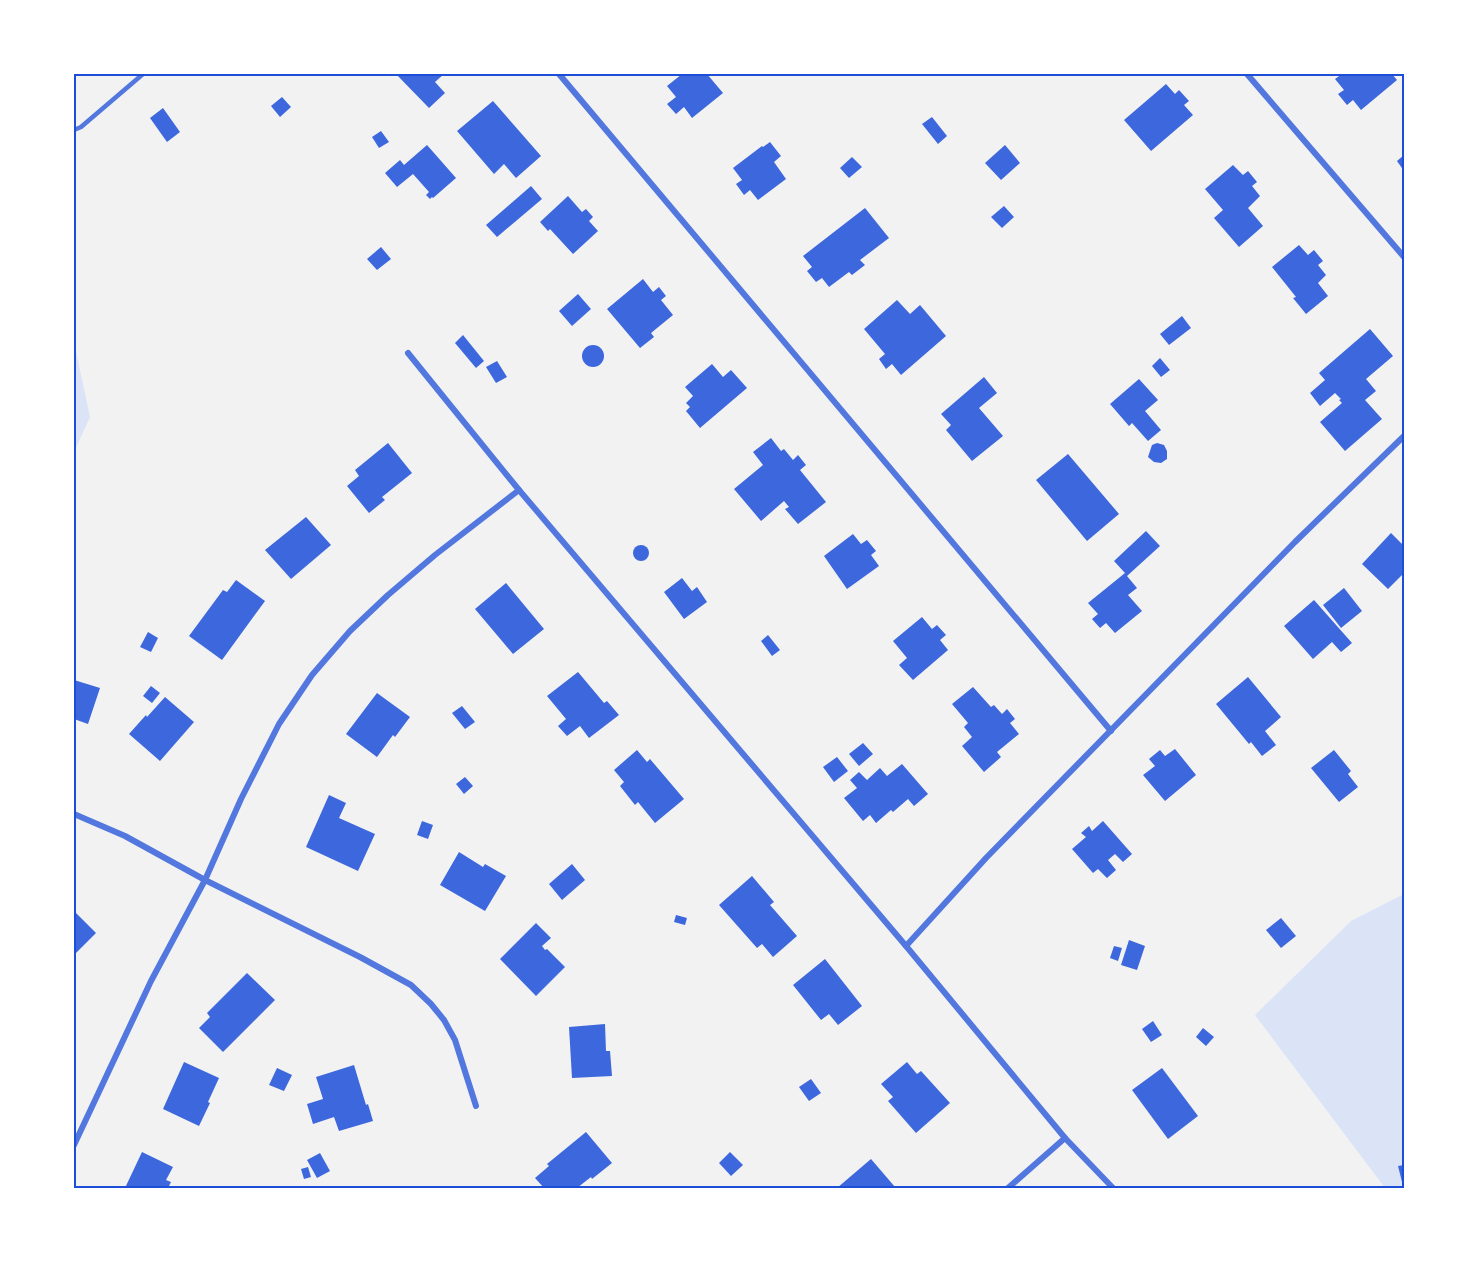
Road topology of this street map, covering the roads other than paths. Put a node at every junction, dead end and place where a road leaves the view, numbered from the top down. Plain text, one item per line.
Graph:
1 (143, 74) edge
2 (559, 74) edge
3 (1247, 74) edge
4 (74, 130) edge
5 (1404, 258) edge
6 (408, 353) dead end
7 (1404, 436) edge
8 (519, 490) junction
9 (1111, 731) junction
10 (74, 814) edge
11 (205, 880) junction
12 (906, 946) junction
13 (476, 1106) dead end
14 (1065, 1138) junction
15 (74, 1145) edge
16 (1008, 1188) edge
17 (1113, 1188) edge

1 - 4 lane
2 - 9 street
3 - 5 street
6 - 8 street
7 - 9 street
8 - 11 street
8 - 12 street
9 - 12 street
10 - 11 street
11 - 13 street
11 - 15 street
12 - 14 street
14 - 16 street
14 - 17 street

